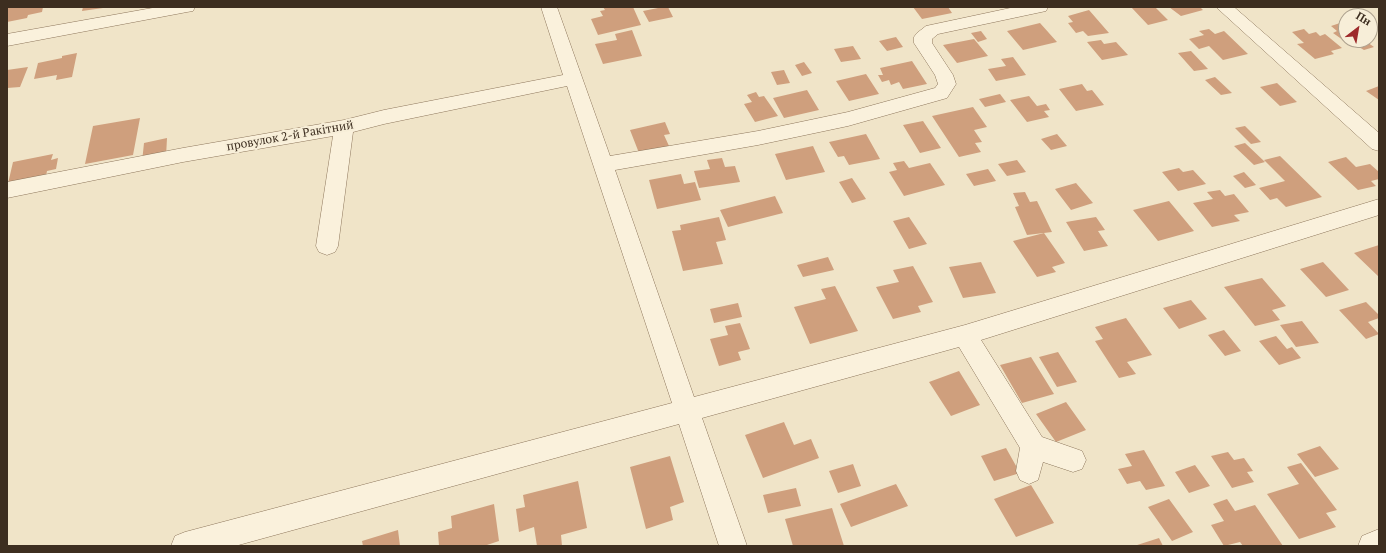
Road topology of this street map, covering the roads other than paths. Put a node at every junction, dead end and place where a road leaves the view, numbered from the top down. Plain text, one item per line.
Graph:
1 (187, 7) edge
2 (549, 7) edge
3 (1040, 7) edge
4 (1224, 7) edge
5 (7, 40) edge
6 (573, 79) junction
7 (344, 127) junction
8 (1379, 144) edge
9 (602, 165) junction
10 (7, 190) edge
11 (1379, 207) edge
12 (327, 246) dead end
13 (965, 335) junction
14 (685, 410) junction
15 (1033, 446) junction
16 (1073, 460) dead end
17 (1029, 471) dead end
18 (1379, 543) edge
19 (185, 546) edge
20 (733, 546) edge
21 (1372, 546) edge

1 - 5 street
2 - 6 street
3 - 9 street
4 - 8 street
6 - 7 street, провулок 2-й Ракітний
6 - 9 street
7 - 10 street, провулок 2-й Ракітний
7 - 12 street
9 - 14 street
11 - 13 street
13 - 14 street
13 - 15 street
14 - 19 street
14 - 20 street
15 - 16 street
15 - 17 street
18 - 21 street

